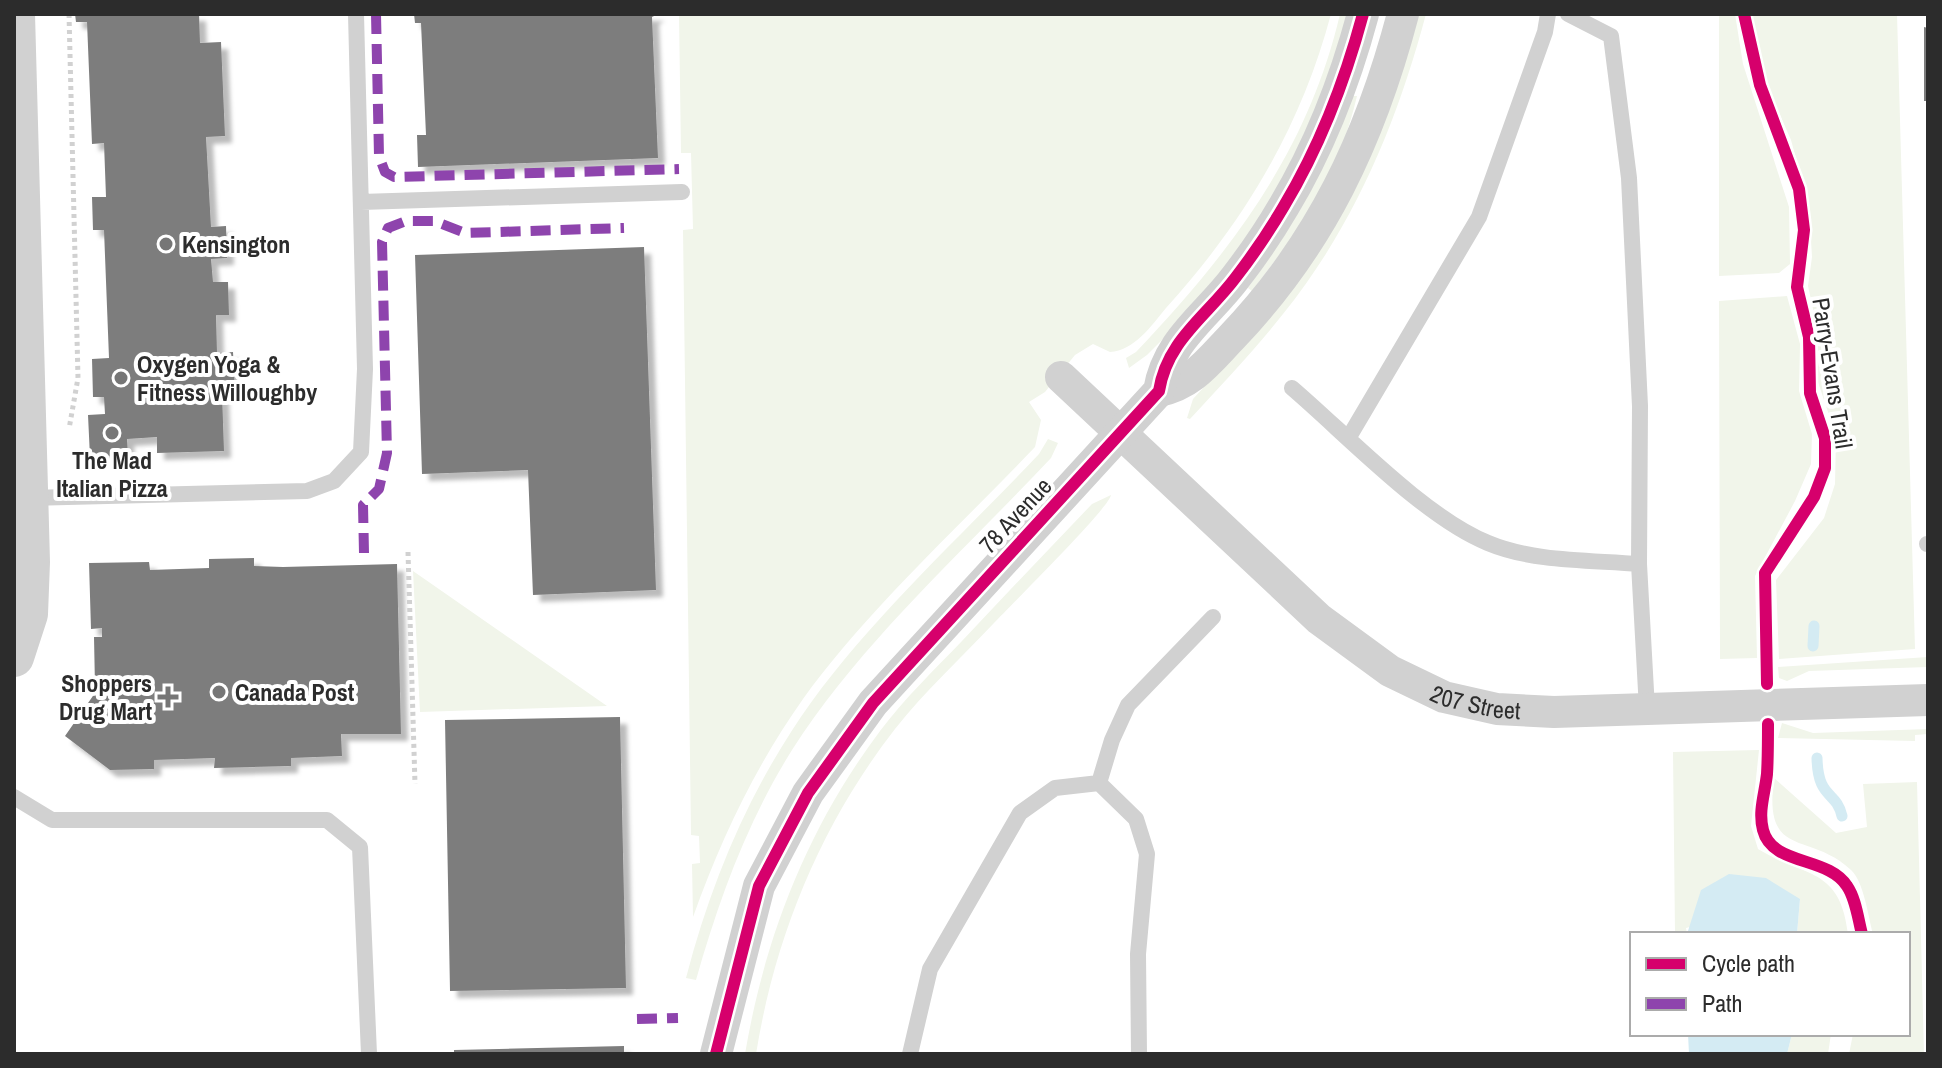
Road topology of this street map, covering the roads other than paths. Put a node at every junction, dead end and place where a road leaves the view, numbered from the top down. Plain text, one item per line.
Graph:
1 (15, 14) edge
2 (356, 14) edge
3 (1363, 14) edge
4 (1403, 14) edge
5 (1548, 14) edge
6 (1568, 14) edge
7 (682, 192) dead end
8 (361, 202) junction
9 (1061, 377) dead end
10 (1292, 388) dead end
11 (1159, 391) junction
12 (1121, 433) junction
13 (1349, 437) junction
14 (20, 497) edge
15 (1639, 564) junction
16 (1213, 617) dead end
17 (14, 657) edge
18 (1928, 700) edge
19 (1647, 709) junction
20 (1099, 783) junction
21 (14, 797) edge
22 (369, 1054) edge
23 (716, 1054) edge
24 (910, 1054) edge
25 (1139, 1054) edge

1 - 14 street
2 - 8 lane
3 - 11 street, 78 Avenue
4 - 11 street, 78 Avenue
5 - 13 lane
6 - 15 lane
7 - 8 lane
8 - 14 lane
9 - 12 street, 207 Street
10 - 13 lane
11 - 12 street, 78 Avenue
12 - 19 street, 207 Street
12 - 23 street, 78 Avenue
13 - 15 lane
14 - 17 street
15 - 19 lane
16 - 20 lane
18 - 19 street, 207 Street
20 - 24 lane
20 - 25 lane
21 - 22 lane

